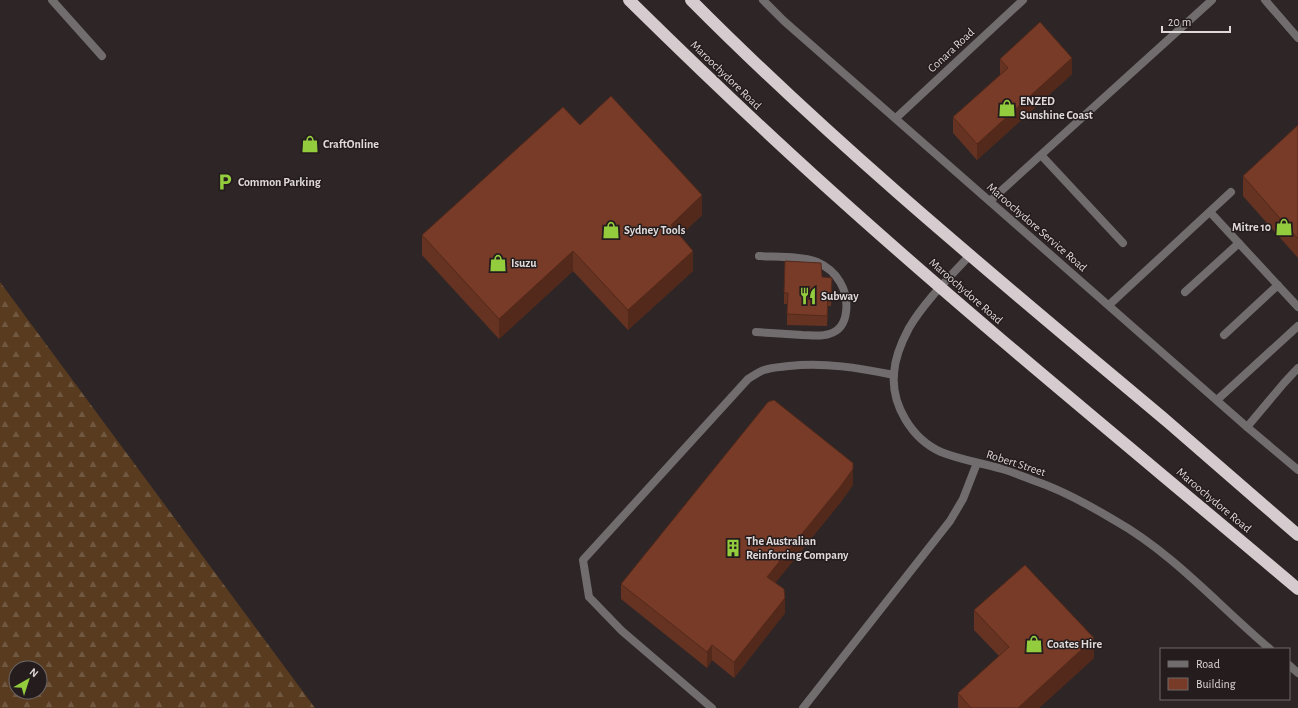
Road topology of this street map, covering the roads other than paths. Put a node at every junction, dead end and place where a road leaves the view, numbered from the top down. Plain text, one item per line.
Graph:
1 (52, 0) edge
2 (630, 0) edge
3 (691, 0) edge
4 (763, 0) edge
5 (1023, 0) edge
6 (1212, 0) edge
7 (1265, 0) edge
8 (1298, 38) edge
9 (102, 56) dead end
10 (896, 118) junction
11 (1040, 155) junction
12 (1231, 192) dead end
13 (990, 201) junction
14 (1210, 212) junction
15 (1123, 243) dead end
16 (1239, 243) junction
17 (970, 255) junction
18 (759, 256) dead end
19 (1278, 284) junction
20 (941, 288) junction
21 (1185, 292) dead end
22 (1109, 305) junction
23 (1298, 307) edge
24 (1298, 326) edge
25 (756, 332) dead end
26 (1224, 335) dead end
27 (1298, 368) edge
28 (894, 375) junction
29 (1217, 400) junction
30 (1247, 427) junction
31 (977, 463) junction
32 (1298, 470) edge
33 (1298, 535) edge
34 (1298, 589) edge
35 (1269, 648) edge
36 (1290, 667) edge
37 (1298, 673) edge
38 (712, 708) edge
39 (803, 708) edge

1 - 9 street
2 - 20 highway, Maroochydore Road
3 - 17 highway
4 - 10 street, Maroochydore Service Road
5 - 10 street, Conara Road
6 - 11 street
7 - 8 street
10 - 13 street, Maroochydore Service Road
11 - 13 street
11 - 15 street
12 - 14 street
13 - 22 street, Maroochydore Service Road
14 - 16 street
14 - 22 street
16 - 19 street
16 - 21 street
17 - 20 street, Robert Street
17 - 33 highway
18 - 25 street
19 - 23 street
19 - 26 street
20 - 28 street, Robert Street
20 - 34 highway, Maroochydore Road
22 - 29 street, Maroochydore Service Road
24 - 29 street
27 - 30 street
28 - 31 street, Robert Street
28 - 38 street
29 - 30 street, Maroochydore Service Road
30 - 32 street, Maroochydore Service Road
31 - 35 street, Robert Street
31 - 39 street
36 - 37 street

